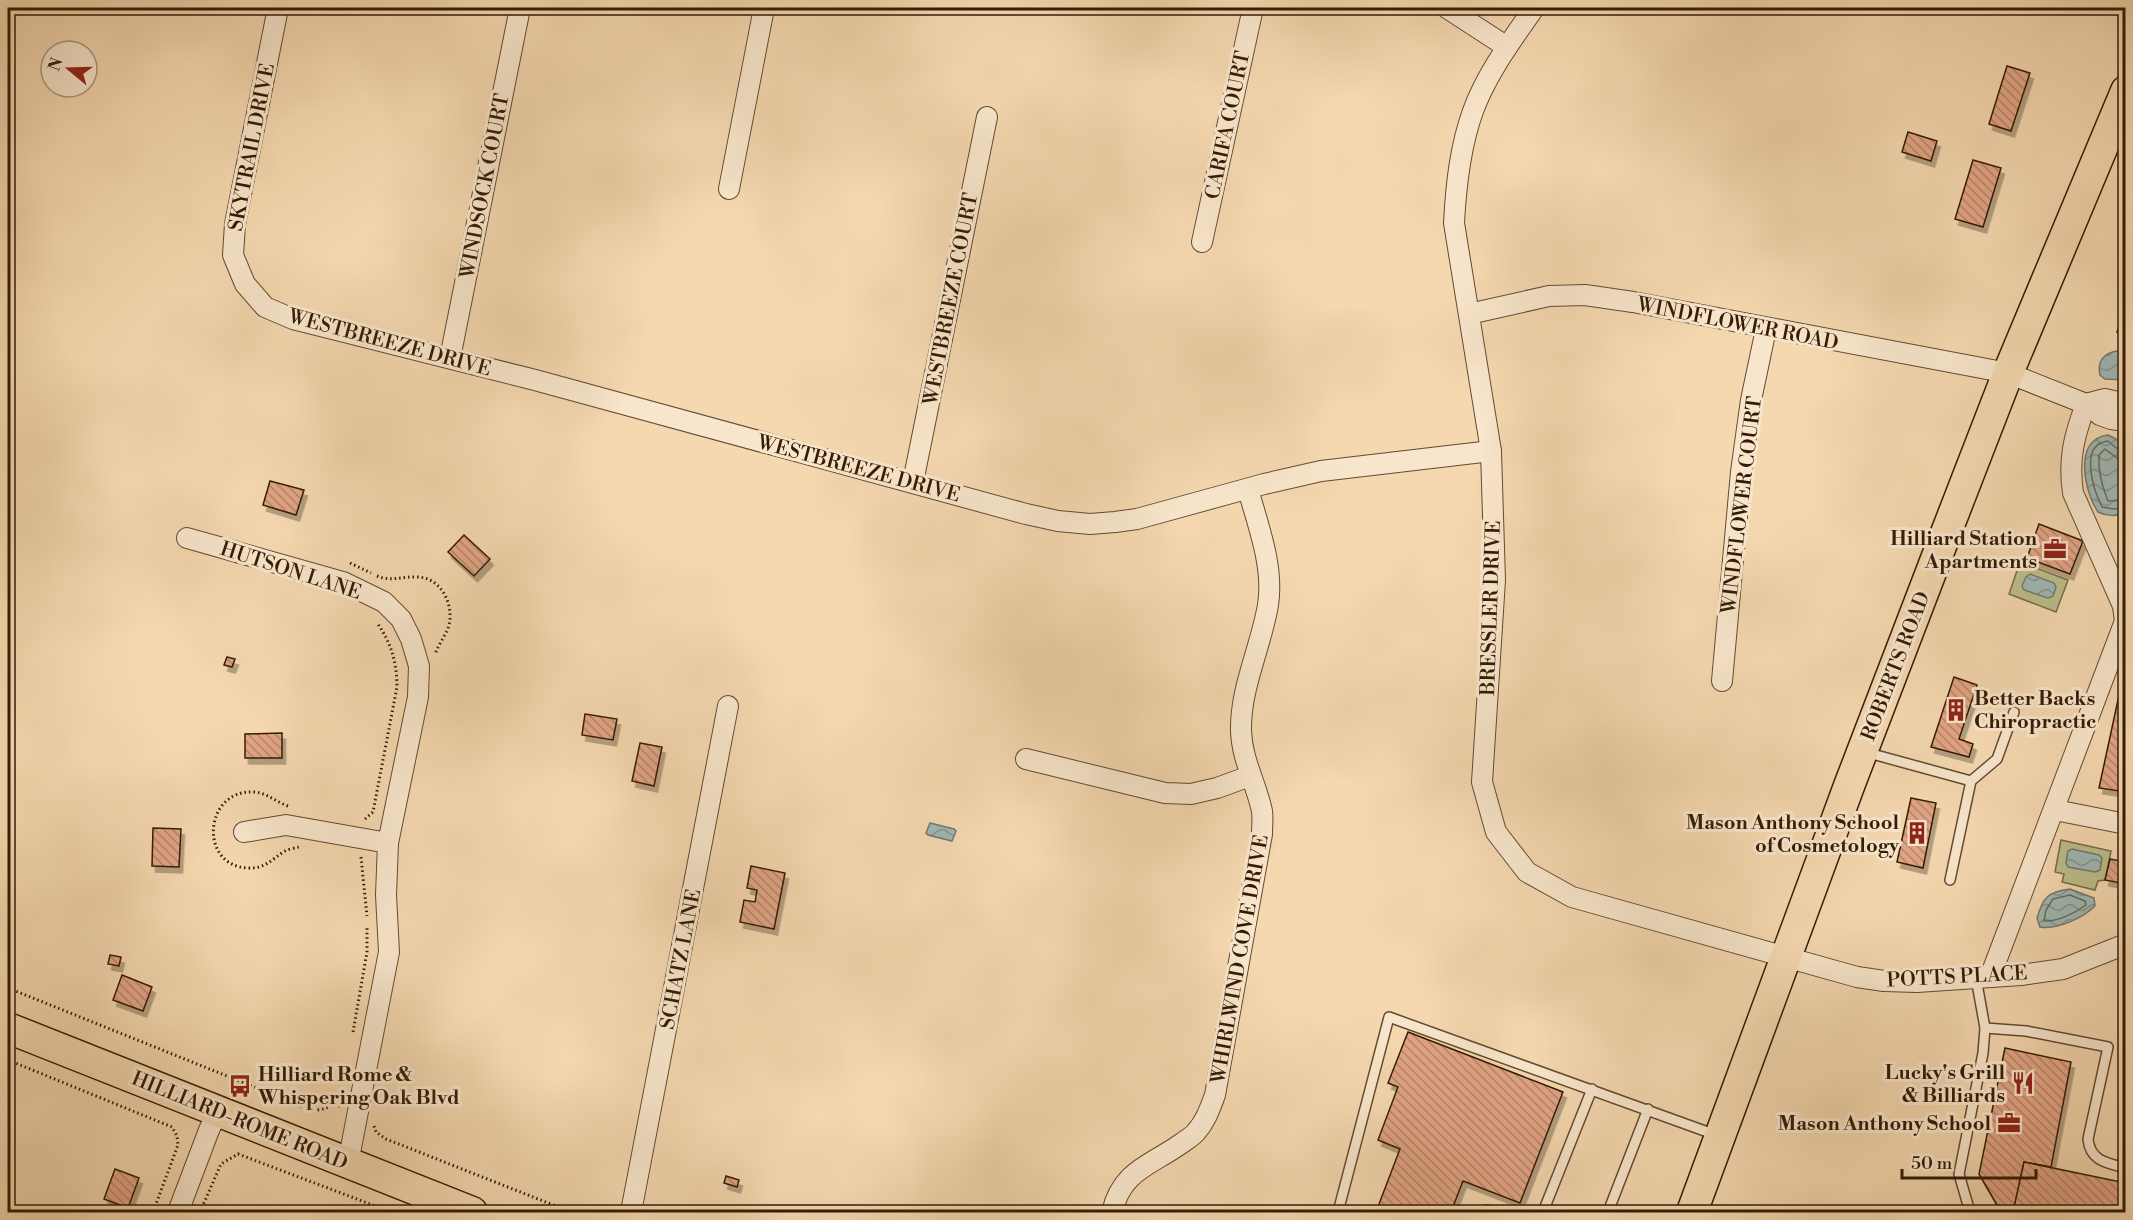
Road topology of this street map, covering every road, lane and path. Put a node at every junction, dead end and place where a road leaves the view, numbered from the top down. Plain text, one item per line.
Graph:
1 (278, 8) edge
2 (764, 8) edge
3 (1253, 8) edge
4 (1448, 8) edge
5 (1534, 8) edge
6 (519, 13) dead end
7 (1508, 47) junction
8 (2126, 92) edge
9 (987, 117) dead end
10 (729, 189) dead end
11 (1202, 242) dead end
12 (245, 284) joint
13 (1469, 314) junction
14 (1766, 329) junction
15 (450, 358) junction
16 (2008, 373) junction
17 (2086, 404) junction
18 (2126, 404) edge
19 (2126, 421) edge
20 (1491, 451) junction
21 (913, 482) junction
22 (1248, 489) junction
23 (187, 538) dead end
24 (371, 616) dead end
25 (2121, 647) edge
26 (1722, 681) dead end
27 (728, 706) dead end
28 (2014, 712) dead end
29 (1863, 751) junction
30 (1026, 759) dead end
31 (1250, 776) junction
32 (1971, 781) junction
33 (295, 808) dead end
34 (2055, 810) junction
35 (358, 819) dead end
36 (2126, 824) edge
37 (244, 832) dead end
38 (388, 843) junction
39 (306, 847) dead end
40 (353, 855) dead end
41 (1950, 879) dead end
42 (2126, 944) edge
43 (1786, 957) junction
44 (1983, 977) junction
45 (8, 988) edge
46 (8, 1028) edge
47 (1985, 1028) junction
48 (351, 1040) dead end
49 (8, 1059) edge
50 (343, 1084) dead end
51 (1592, 1089) junction
52 (336, 1102) junction
53 (340, 1107) dead end
54 (1648, 1109) junction
55 (218, 1111) junction
56 (1722, 1137) junction
57 (348, 1163) junction
58 (2126, 1168) edge
59 (153, 1212) edge
60 (178, 1212) edge
61 (200, 1212) edge
62 (391, 1212) edge
63 (472, 1212) edge
64 (631, 1212) edge
65 (1112, 1212) edge
66 (1338, 1212) edge
67 (1487, 1212) edge
68 (1493, 1212) edge
69 (1543, 1212) edge
70 (1608, 1212) edge
71 (1692, 1212) edge
72 (1970, 1212) edge

1 - 12 street, SKYTRAIL DRIVE
2 - 10 street
3 - 11 street, CARIFA COURT
4 - 7 street
5 - 7 street, BRESSLER DRIVE
6 - 15 street, WINDSOCK COURT
7 - 13 street, BRESSLER DRIVE
8 - 16 main road, ROBERTS ROAD
9 - 21 street, WESTBREEZE COURT
12 - 15 street, WESTBREEZE DRIVE
13 - 14 street, WINDFLOWER ROAD
13 - 20 street, BRESSLER DRIVE
14 - 16 street, WINDFLOWER ROAD
14 - 26 street, WINDFLOWER COURT
15 - 21 street, WESTBREEZE DRIVE
16 - 17 street, WINDFLOWER ROAD
16 - 29 main road, ROBERTS ROAD
17 - 18 street
17 - 19 street, WINDFLOWER ROAD
17 - 25 street
20 - 22 street, WESTBREEZE DRIVE
20 - 43 street, BRESSLER DRIVE
21 - 22 street, WESTBREEZE DRIVE
22 - 31 street, WHIRLWIND COVE DRIVE
23 - 38 street, HUTSON LANE
24 - 35 path
25 - 34 street
27 - 64 street, SCHATZ LANE
28 - 32 lane
29 - 32 lane
29 - 43 main road, ROBERTS ROAD
30 - 31 street
31 - 65 street, WHIRLWIND COVE DRIVE
32 - 41 lane
33 - 39 path
34 - 36 street
34 - 44 street
37 - 38 street
38 - 57 street, HUTSON LANE
40 - 48 path
42 - 44 street, POTTS PLACE
43 - 44 street, POTTS PLACE
43 - 56 main road, ROBERTS ROAD
44 - 47 lane
45 - 52 path
46 - 55 main road, HILLIARD-ROME ROAD
47 - 58 lane
47 - 72 lane
49 - 59 path
50 - 52 path
51 - 54 lane
51 - 66 lane
51 - 69 lane
52 - 53 path
54 - 56 lane
54 - 70 lane
55 - 57 main road, HILLIARD-ROME ROAD
55 - 60 street
56 - 71 main road, ROBERTS ROAD
57 - 63 main road, HILLIARD-ROME ROAD
61 - 62 path
67 - 68 lane

